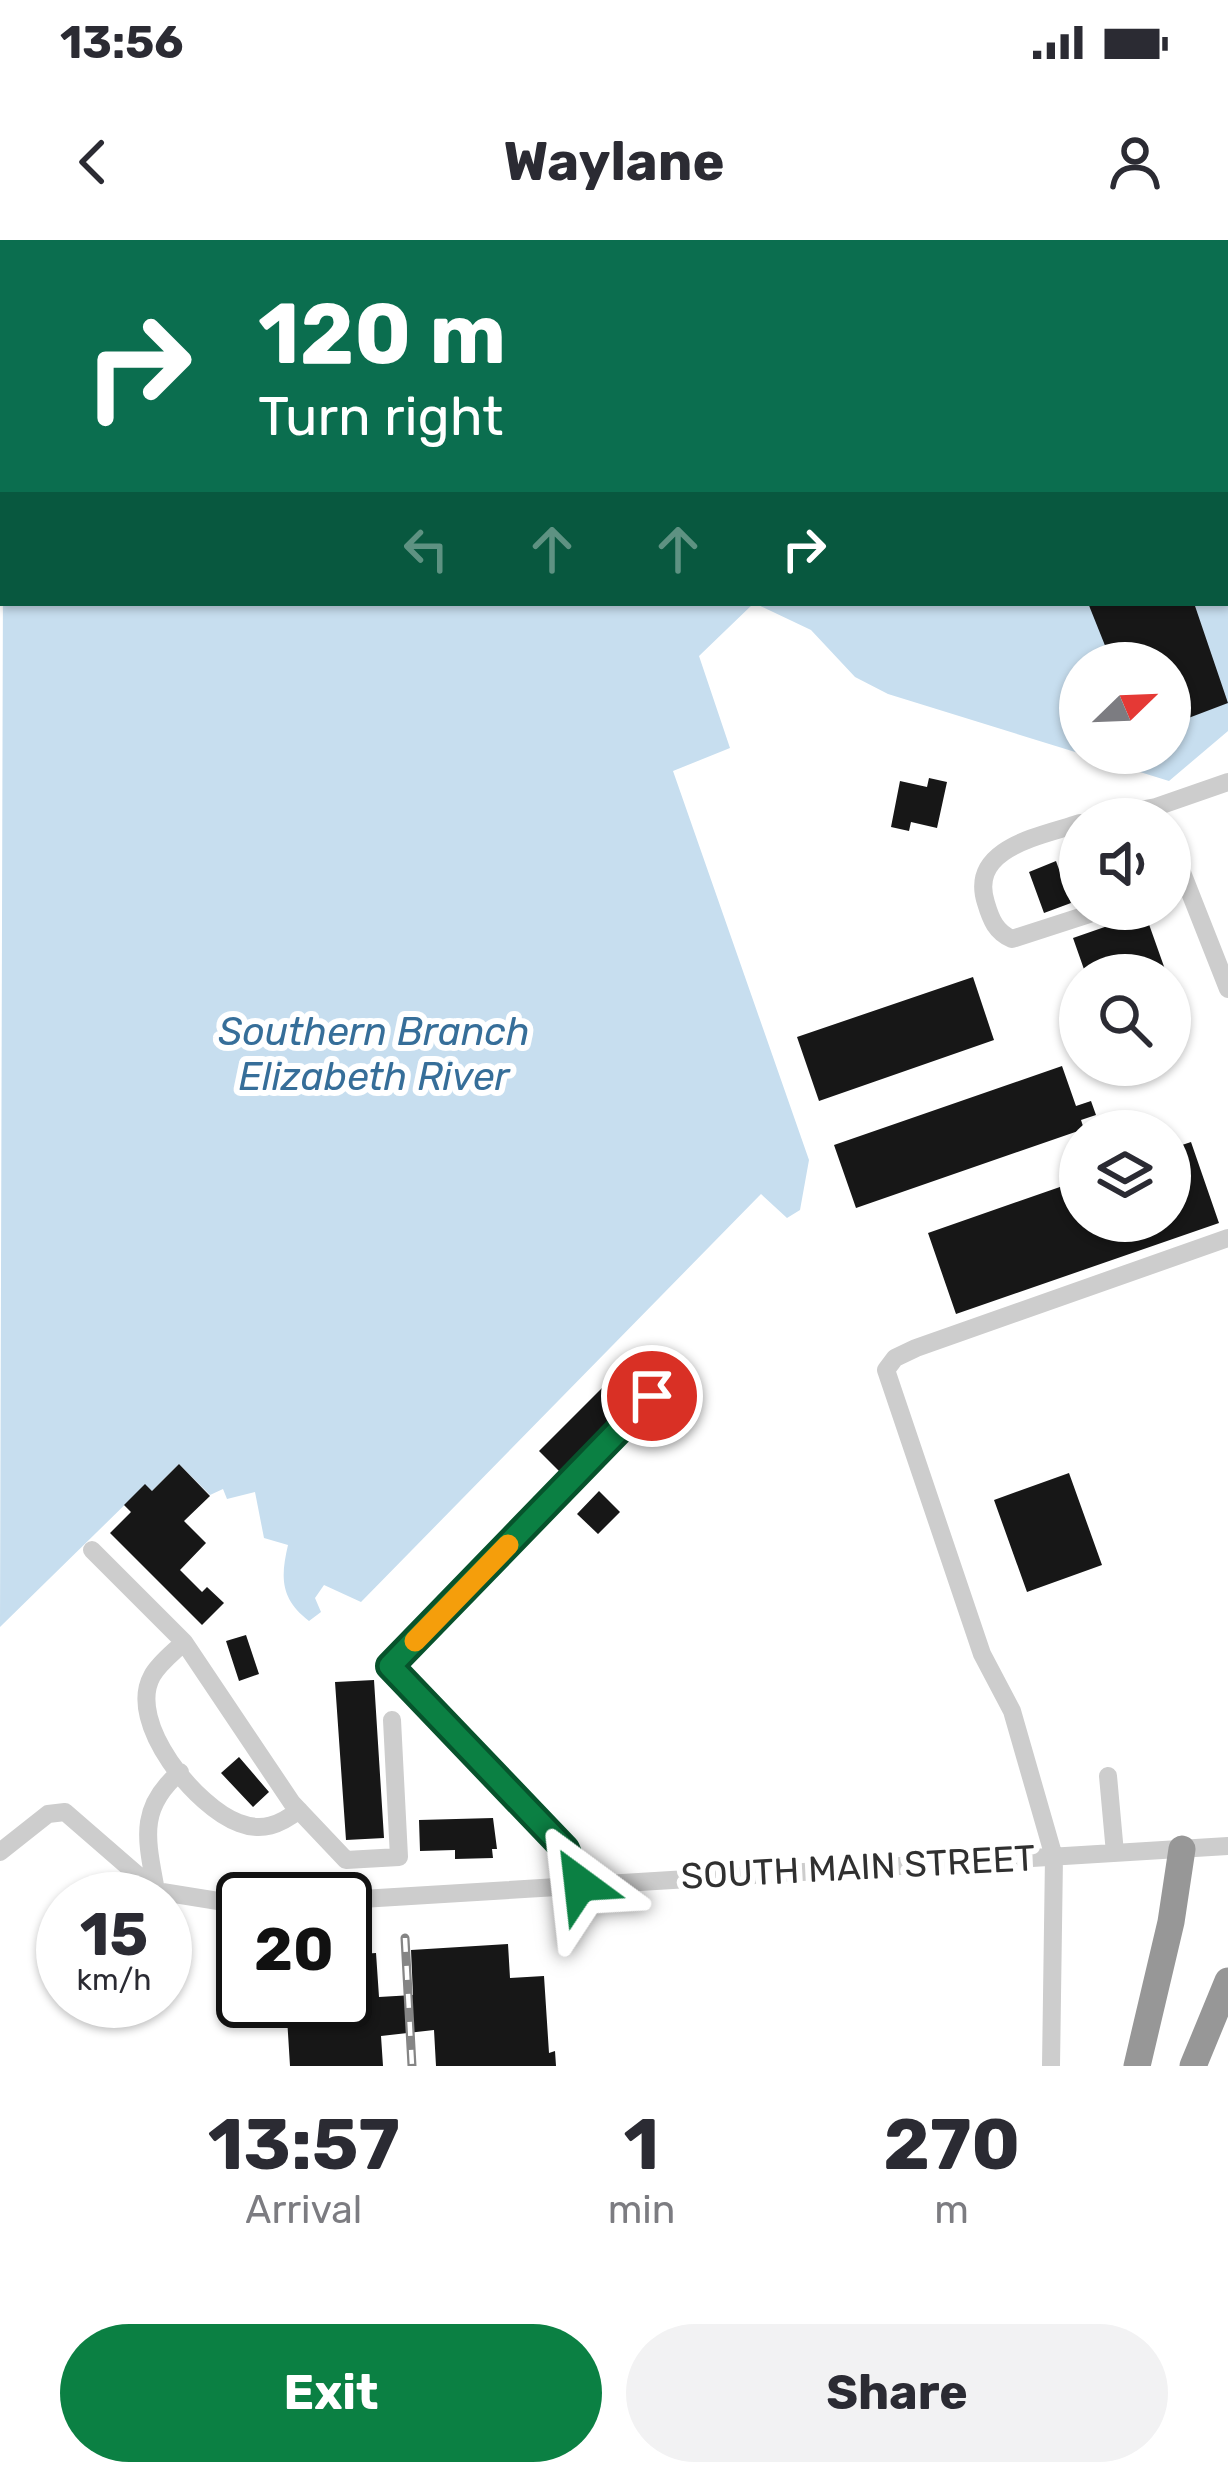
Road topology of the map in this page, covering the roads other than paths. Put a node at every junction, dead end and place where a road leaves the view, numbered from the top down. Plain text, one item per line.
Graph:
1 (1228, 782) edge
2 (1191, 799) edge
3 (1059, 830) edge
4 (1191, 912) edge
5 (1059, 924) edge
6 (1228, 989) edge
7 (1228, 1238) edge
8 (652, 1396) dead end
9 (92, 1550) dead end
10 (184, 1642) junction
11 (392, 1720) dead end
12 (180, 1772) junction
13 (1108, 1776) dead end
14 (298, 1810) junction
15 (1228, 1846) edge
16 (1182, 1849) junction
17 (0, 1852) edge
18 (1115, 1852) junction
19 (1054, 1857) junction
20 (134, 1872) edge
21 (152, 1872) edge
22 (580, 1884) junction
23 (372, 1898) edge
24 (1228, 1981) edge
25 (1051, 2066) edge
26 (1137, 2066) edge
27 (1193, 2066) edge

1 - 2 street
3 - 5 street
4 - 6 street
7 - 19 street
8 - 22 street
9 - 10 street
10 - 12 street
10 - 14 street
11 - 14 street
12 - 14 street
12 - 21 street
13 - 18 street
15 - 16 street, SOUTH MAIN STREET
16 - 18 street, SOUTH MAIN STREET
16 - 26 highway
17 - 20 street
18 - 19 street, SOUTH MAIN STREET
19 - 22 street, SOUTH MAIN STREET
19 - 25 street
22 - 23 street, SOUTH MAIN STREET
24 - 27 highway

